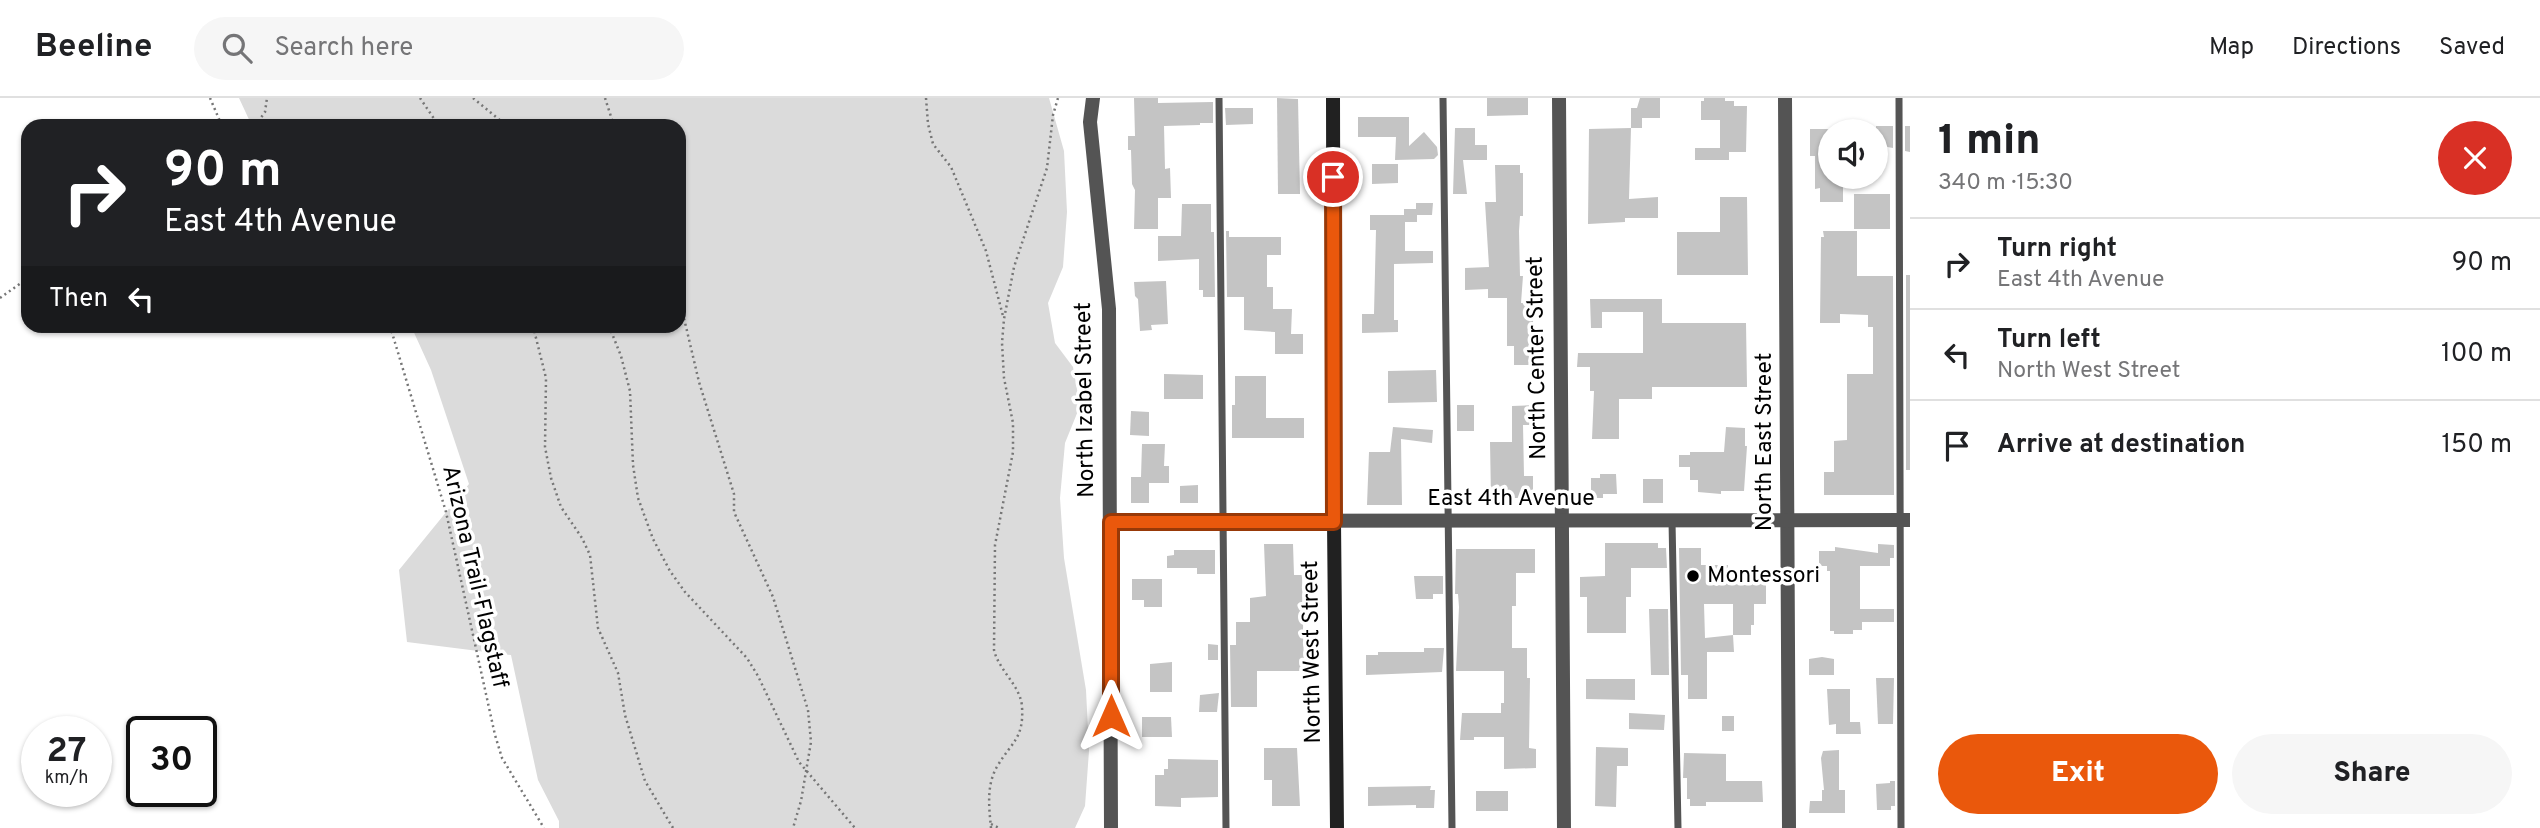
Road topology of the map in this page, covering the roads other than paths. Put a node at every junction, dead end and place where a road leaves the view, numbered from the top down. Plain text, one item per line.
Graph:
1 (1093, 98) edge
2 (1219, 98) edge
3 (1333, 98) edge
4 (1443, 98) edge
5 (1559, 98) edge
6 (1785, 98) edge
7 (1899, 98) edge
8 (1788, 520) junction
9 (1905, 520) edge
10 (1672, 521) junction
11 (1111, 522) junction
12 (1223, 522) junction
13 (1334, 522) junction
14 (1447, 522) junction
15 (1563, 522) junction
16 (1111, 828) edge
17 (1226, 828) edge
18 (1338, 828) edge
19 (1452, 828) edge
20 (1564, 828) edge
21 (1678, 828) edge
22 (1789, 828) edge
23 (1901, 828) edge

1 - 11 street, North Izabel Street
2 - 12 lane
3 - 13 street, North West Street
4 - 14 lane
5 - 15 street, North Center Street
6 - 8 street, North East Street
7 - 9 lane
8 - 9 street, East 4th Avenue
8 - 10 street, East 4th Avenue
8 - 22 street, North East Street
9 - 23 lane
10 - 15 street, East 4th Avenue
10 - 21 lane
11 - 12 street, East 4th Avenue
11 - 16 street, North Izabel Street
12 - 13 street, East 4th Avenue
12 - 17 lane
13 - 14 street, East 4th Avenue
13 - 18 street, North West Street
14 - 15 street, East 4th Avenue
14 - 19 lane
15 - 20 street, North Center Street

